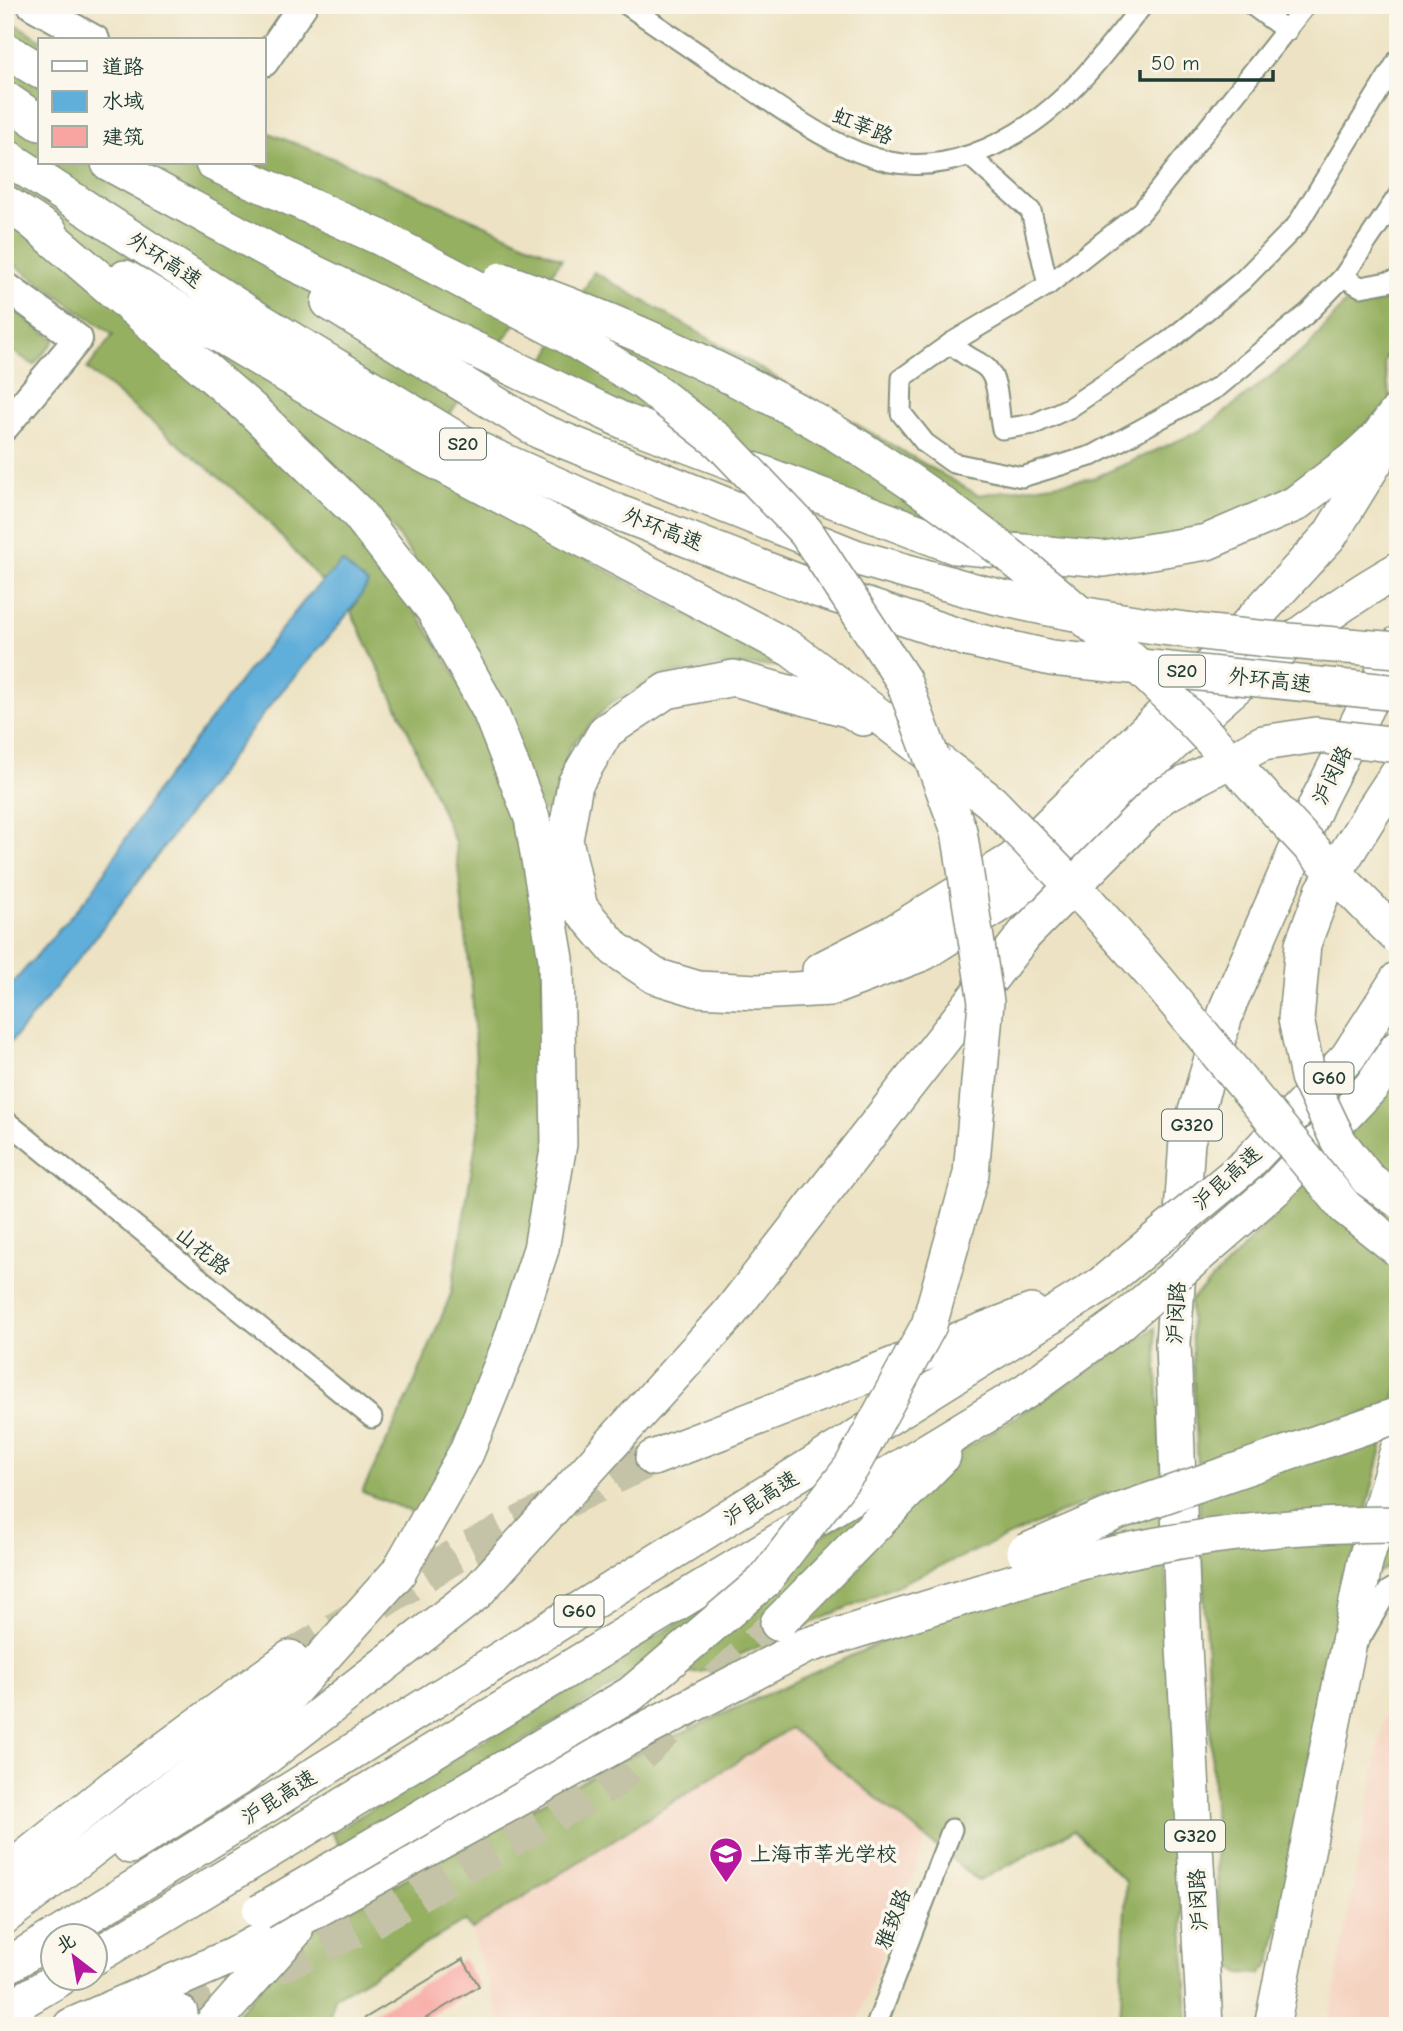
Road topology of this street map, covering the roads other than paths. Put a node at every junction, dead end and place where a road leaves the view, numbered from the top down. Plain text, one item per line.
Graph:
1 (32, 5) edge
2 (303, 5) edge
3 (627, 5) edge
4 (1143, 5) edge
5 (1252, 5) edge
6 (1306, 5) edge
7 (1287, 31) junction
8 (91, 38) edge
9 (5, 50) edge
10 (266, 59) edge
11 (1398, 61) edge
12 (38, 70) edge
13 (5, 99) edge
14 (38, 122) edge
15 (5, 156) edge
16 (970, 156) junction
17 (105, 164) edge
18 (111, 164) edge
19 (215, 164) edge
20 (1398, 196) edge
21 (18, 212) edge
22 (379, 237) junction
23 (1343, 277) junction
24 (1398, 281) edge
25 (1048, 285) junction
26 (5, 286) edge
27 (951, 343) junction
28 (1398, 411) edge
29 (5, 426) edge
30 (1398, 426) edge
31 (1398, 570) edge
32 (1398, 644) edge
33 (1398, 650) edge
34 (1398, 694) edge
35 (1398, 746) edge
36 (947, 768) junction
37 (1398, 773) edge
38 (1029, 886) junction
39 (1398, 937) edge
40 (1398, 979) edge
41 (757, 992) junction
42 (1398, 1048) edge
43 (5, 1120) edge
44 (1398, 1200) edge
45 (1398, 1249) edge
46 (1102, 1284) junction
47 (729, 1314) junction
48 (1398, 1415) edge
49 (983, 1417) junction
50 (372, 1418) dead end
51 (1398, 1450) edge
52 (653, 1458) tunnel mouth
53 (1398, 1524) edge
54 (1030, 1563) junction
55 (1398, 1585) edge
56 (778, 1623) tunnel mouth
57 (290, 1658) tunnel mouth
58 (1345, 1664) junction
59 (952, 1829) dead end
60 (5, 1874) edge
61 (313, 1911) junction
62 (5, 1916) edge
63 (76, 1923) edge
64 (5, 1924) edge
65 (38, 1947) edge
66 (108, 1948) edge
67 (5, 1967) edge
68 (38, 1991) edge
69 (5, 2011) edge
70 (180, 2022) edge
71 (70, 2026) edge
72 (876, 2026) edge
73 (1205, 2026) edge
74 (1272, 2026) edge

1 - 8 street
2 - 10 street
3 - 16 street, 虹莘路
4 - 16 street, 虹莘路
5 - 7 street
6 - 7 street
7 - 25 street
9 - 12 highway
11 - 27 street
13 - 14 highway
15 - 34 highway, 外环高速 / S20, bridge
16 - 25 street
17 - 33 highway, 外环高速 / S20, bridge
18 - 28 highway, bridge
19 - 22 highway
20 - 23 street
21 - 36 highway, bridge
21 - 62 highway
22 - 39 highway, bridge
22 - 71 highway, bridge
23 - 24 street
23 - 27 street
25 - 27 street
26 - 29 street
30 - 41 highway
31 - 38 highway, bridge
32 - 73 highway, 沪闵路 / G320
35 - 47 highway, bridge
36 - 41 highway, bridge
36 - 45 highway, bridge
37 - 44 highway, bridge
38 - 41 highway
38 - 47 highway
40 - 46 highway, 沪昆高速 / G60, bridge
42 - 49 highway, 沪昆高速 / G60, bridge
43 - 50 street, 山花路
46 - 52 highway
46 - 63 highway, 沪昆高速 / G60
47 - 64 highway
48 - 54 highway, bridge
49 - 56 highway
49 - 66 highway, 沪昆高速 / G60
51 - 58 highway
53 - 54 highway, bridge
54 - 61 highway
55 - 58 street
57 - 60 highway
58 - 74 highway
59 - 72 street, 雅致路
61 - 70 highway
61 - 71 highway
65 - 67 highway, 沪昆高速 / G60
68 - 69 highway

